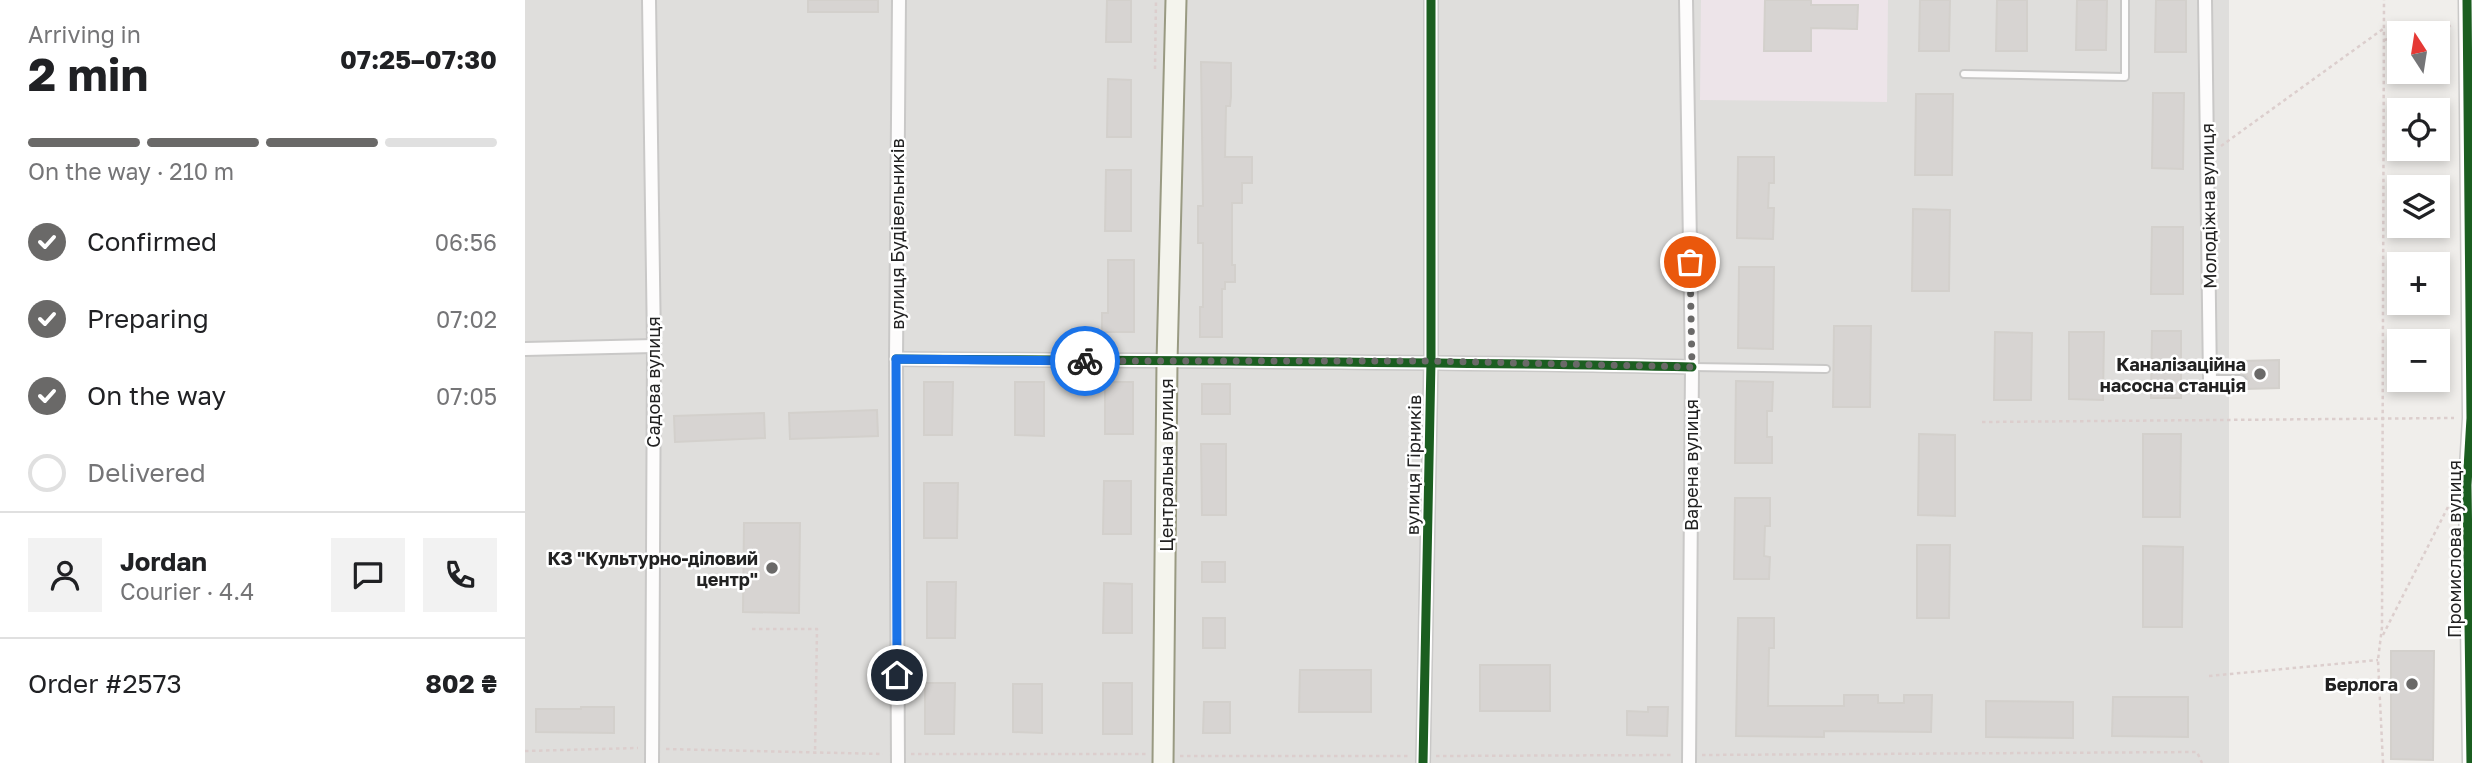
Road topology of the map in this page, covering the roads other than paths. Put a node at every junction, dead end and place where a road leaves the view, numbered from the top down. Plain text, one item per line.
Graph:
1 (649, 0) edge
2 (899, 0) edge
3 (1176, 0) edge
4 (1431, 0) edge
5 (1686, 0) edge
6 (2125, 0) edge
7 (2206, 0) edge
8 (2467, 0) edge
9 (1963, 74) dead end
10 (654, 346) junction
11 (525, 349) edge
12 (896, 359) junction
13 (1431, 361) junction
14 (1167, 362) junction
15 (1692, 367) junction
16 (1826, 369) dead end
17 (2240, 382) dead end
18 (2471, 428) edge
19 (898, 759) edge
20 (1163, 759) edge
21 (1688, 759) edge
22 (1423, 760) edge
23 (652, 763) edge
24 (2471, 763) edge

1 - 10 street, Садова вулиця
2 - 12 street, вулиця Будівельників
3 - 14 main road, Центральна вулиця
4 - 13 street, вулиця Гірників
5 - 15 street, Варена вулиця
6 - 9 lane
7 - 17 street, Молодіжна вулиця
8 - 18 street, Промислова вулиця
10 - 11 street
10 - 23 street, Садова вулиця
12 - 14 street
12 - 19 street, вулиця Будівельників
13 - 14 street
13 - 15 street
13 - 22 street, вулиця Гірників
14 - 20 main road, Центральна вулиця
15 - 16 lane
15 - 21 street, Варена вулиця
18 - 24 street, Промислова вулиця

